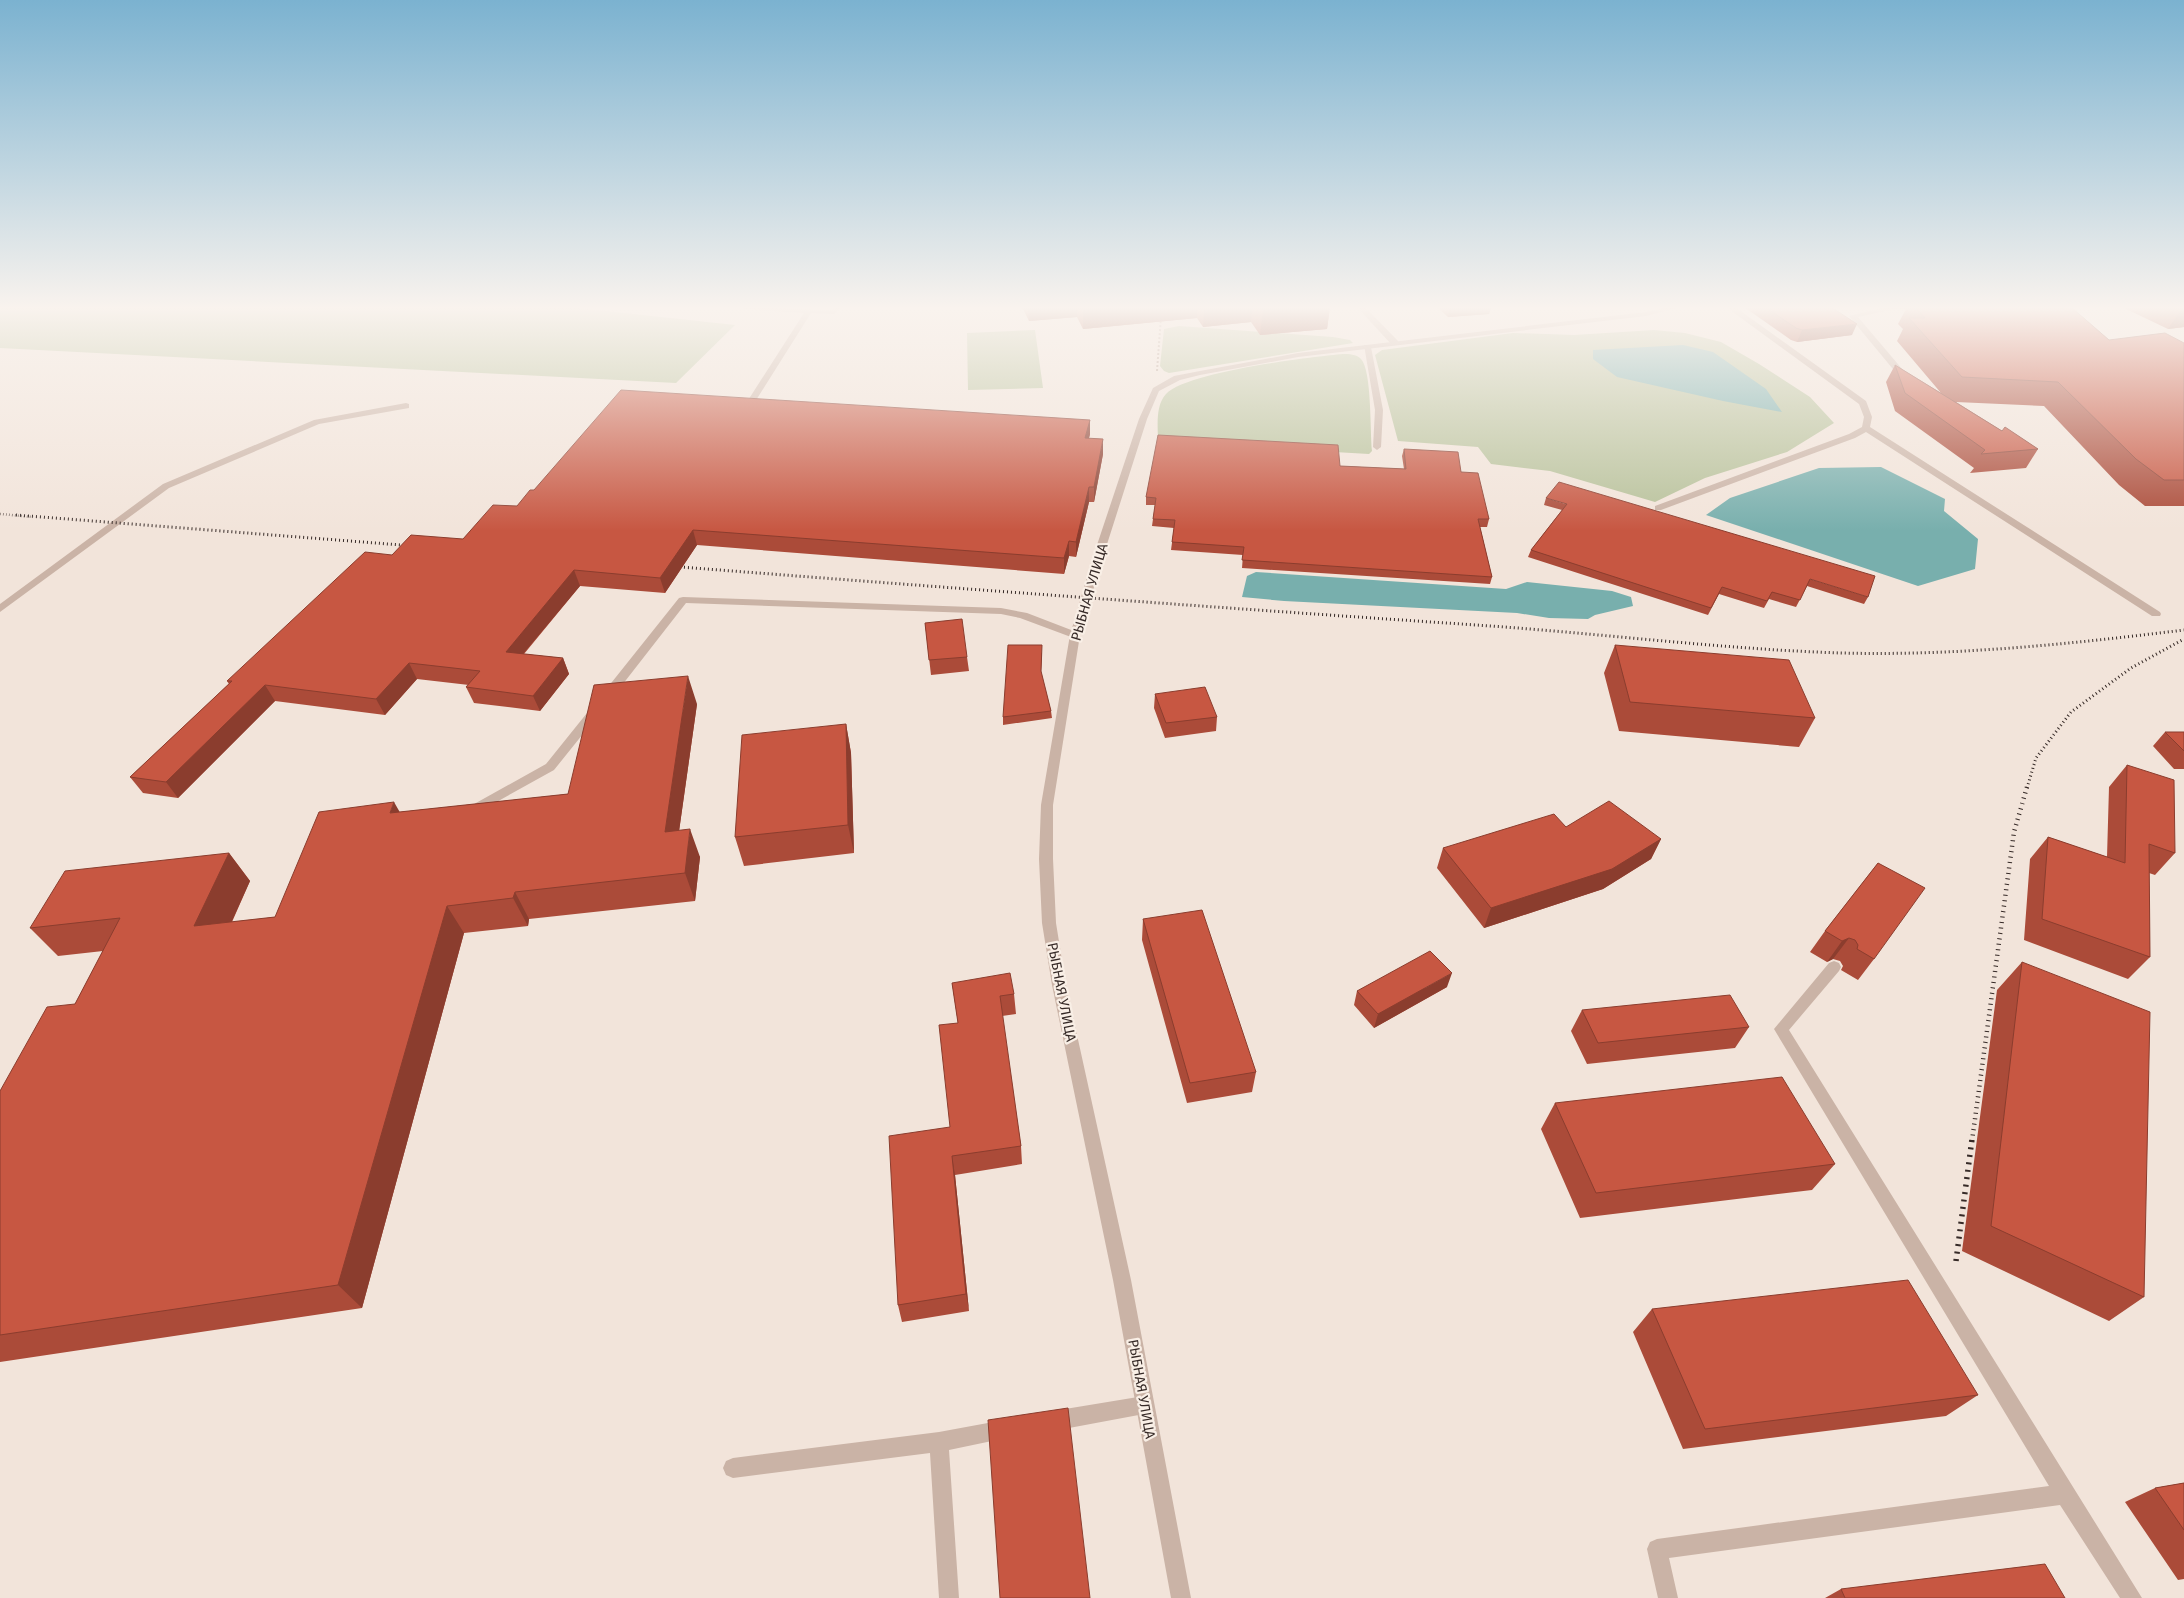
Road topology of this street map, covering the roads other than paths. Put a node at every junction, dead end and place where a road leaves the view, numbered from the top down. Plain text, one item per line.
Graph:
1 (764, 382) edge
2 (1171, 382) edge
3 (1374, 382) edge
4 (1833, 382) edge
5 (1907, 382) edge
6 (1910, 385) edge
7 (749, 405) edge
8 (406, 406) dead end
9 (1866, 428) junction
10 (1377, 447) dead end
11 (1658, 508) dead end
12 (0, 609) edge
13 (2156, 614) dead end
14 (1075, 635) junction
15 (457, 818) edge
16 (1834, 967) dead end
17 (1144, 1405) junction
18 (939, 1442) junction
19 (733, 1468) dead end
20 (2065, 1494) junction
21 (949, 1598) edge
22 (1181, 1598) edge
23 (1668, 1598) edge
24 (2132, 1598) edge

1 - 7 street
2 - 14 street, РЫБНАЯ УЛИЦА
3 - 10 street
4 - 9 street
5 - 6 street
8 - 12 street
9 - 11 street
9 - 13 street
14 - 15 street
14 - 17 street, РЫБНАЯ УЛИЦА
16 - 20 street
17 - 18 street
17 - 22 street, РЫБНАЯ УЛИЦА
18 - 19 street
18 - 21 street
20 - 23 street
20 - 24 street

